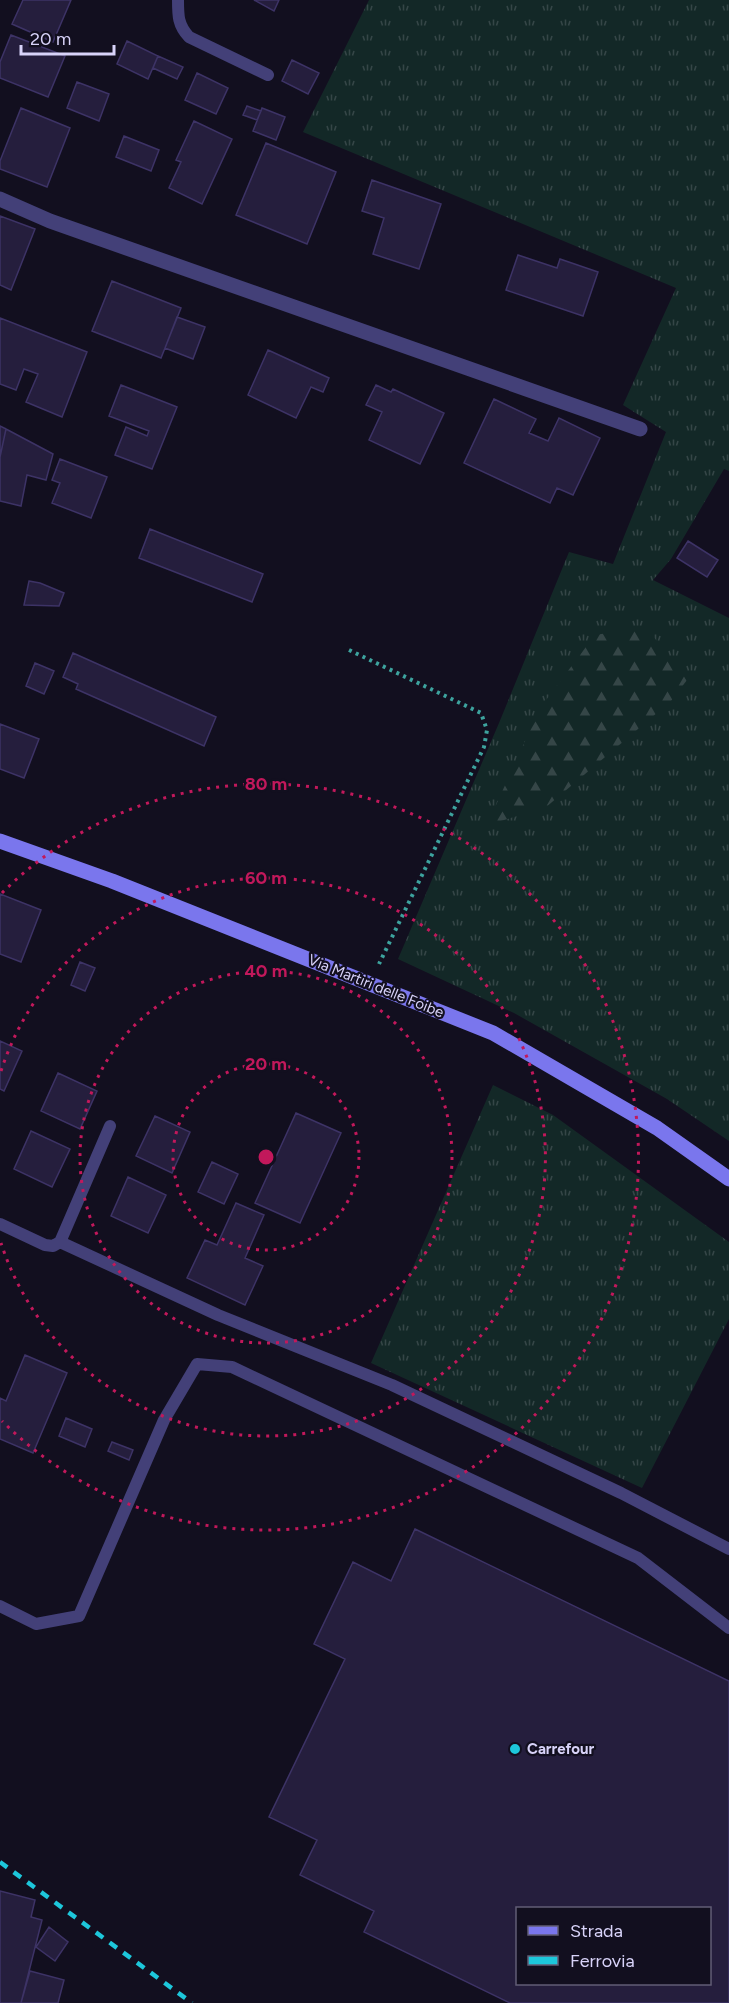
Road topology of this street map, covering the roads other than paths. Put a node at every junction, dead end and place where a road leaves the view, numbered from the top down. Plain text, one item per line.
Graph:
1 (178, 0) edge
2 (268, 75) dead end
3 (0, 199) edge
4 (640, 429) dead end
5 (0, 841) edge
6 (111, 1126) dead end
7 (729, 1179) edge
8 (0, 1224) edge
9 (60, 1242) junction
10 (729, 1549) edge
11 (0, 1606) edge
12 (729, 1628) edge

1 - 2 lane
3 - 4 street
5 - 7 street, Via Martiri delle Foibe
6 - 9 lane
8 - 9 lane
9 - 10 lane
11 - 12 lane

